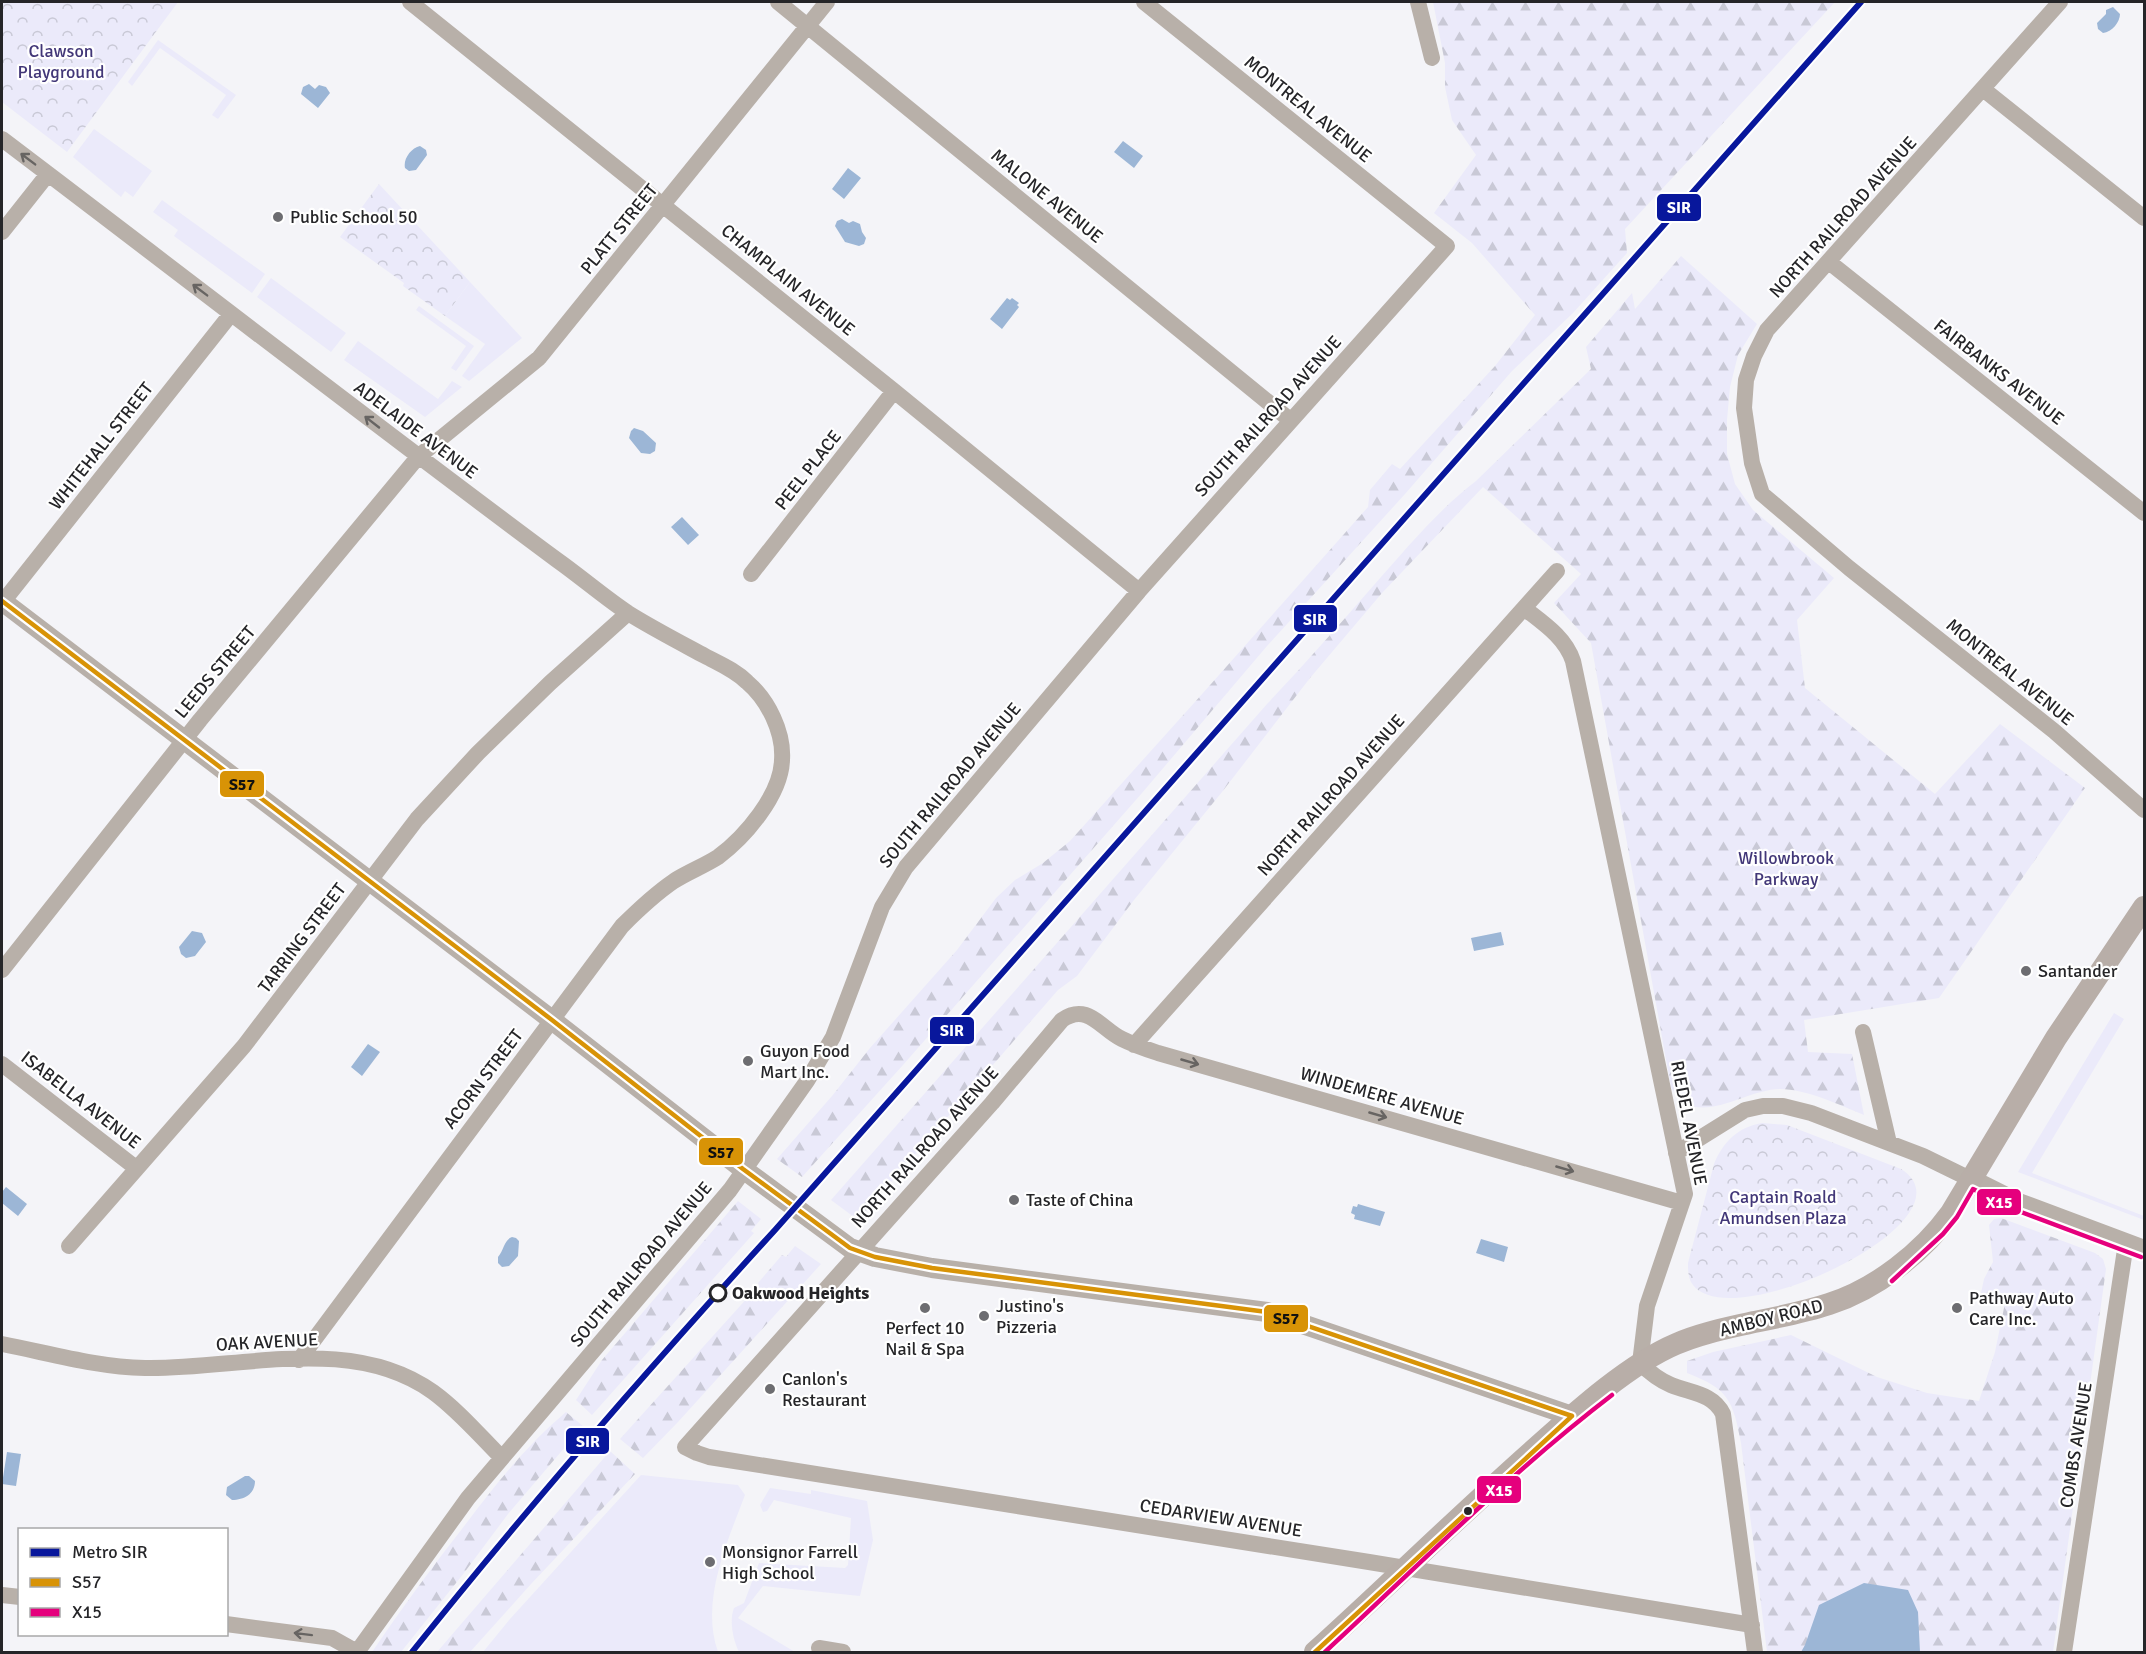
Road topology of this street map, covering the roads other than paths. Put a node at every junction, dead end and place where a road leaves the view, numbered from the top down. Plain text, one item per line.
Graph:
1 (411, 2) edge
2 (778, 2) edge
3 (827, 2) edge
4 (1144, 2) edge
5 (1418, 2) edge
6 (2060, 2) edge
7 (808, 25) junction
8 (1432, 58) dead end
9 (1983, 89) junction
10 (2, 139) edge
11 (48, 174) junction
12 (663, 205) junction
13 (2145, 218) edge
14 (2, 232) edge
15 (1447, 246) joint
16 (1829, 262) junction
17 (231, 314) junction
18 (894, 391) junction
19 (1290, 420) junction
20 (418, 457) junction
21 (1762, 494) joint
22 (2145, 513) edge
23 (1557, 571) dead end
24 (752, 573) dead end
25 (1139, 591) junction
26 (2, 602) edge
27 (1524, 608) junction
28 (628, 613) junction
29 (184, 740) junction
30 (782, 761) joint
31 (2145, 810) edge
32 (370, 882) junction
33 (2145, 907) edge
34 (2, 970) edge
35 (1077, 1013) joint
36 (552, 1020) junction
37 (1863, 1032) dead end
38 (1134, 1045) junction
39 (2, 1064) edge
40 (1889, 1143) junction
41 (1676, 1153) junction
42 (136, 1168) junction
43 (750, 1174) junction
44 (1970, 1179) junction
45 (1682, 1203) junction
46 (69, 1246) dead end
47 (2135, 1246) edge
48 (859, 1252) junction
49 (2, 1344) edge
50 (299, 1360) junction
51 (1640, 1363) junction
52 (1572, 1416) junction
53 (685, 1447) joint
54 (502, 1458) junction
55 (1406, 1569) junction
56 (2, 1595) edge
57 (18, 1597) edge
58 (228, 1624) edge
59 (1752, 1625) junction
60 (819, 1648) dead end
61 (357, 1652) edge
62 (843, 1653) edge
63 (1315, 1653) edge
64 (1755, 1653) edge
65 (2064, 1653) edge

1 - 12 street, CHAMPLAIN AVENUE
2 - 7 street, MALONE AVENUE
3 - 7 street, PLATT STREET
4 - 15 street, MONTREAL AVENUE
5 - 8 street
6 - 9 street, NORTH RAILROAD AVENUE
7 - 12 street, PLATT STREET
7 - 19 street, MALONE AVENUE
9 - 13 street
9 - 16 street, NORTH RAILROAD AVENUE
11 -> 10 street, ADELAIDE AVENUE
11 - 14 street
17 -> 11 street, ADELAIDE AVENUE
12 - 18 street, CHAMPLAIN AVENUE
12 - 20 street, PLATT STREET
15 - 19 street, SOUTH RAILROAD AVENUE
16 - 21 street, NORTH RAILROAD AVENUE
16 - 22 street, FAIRBANKS AVENUE
20 -> 17 street, ADELAIDE AVENUE
17 - 26 street, WHITEHALL STREET
18 - 24 street, PEEL PLACE
18 - 25 street, CHAMPLAIN AVENUE
19 - 25 street, SOUTH RAILROAD AVENUE
20 - 28 street, ADELAIDE AVENUE
20 - 29 street, LEEDS STREET
21 - 31 street, MONTREAL AVENUE
23 - 27 street, NORTH RAILROAD AVENUE
25 - 43 street, SOUTH RAILROAD AVENUE
26 - 29 street
27 - 38 street, NORTH RAILROAD AVENUE
27 - 41 street, RIEDEL AVENUE
28 - 30 street, ADELAIDE AVENUE
28 - 32 street, TARRING STREET
29 - 32 street
29 - 34 street, LEEDS STREET
30 - 36 street, ACORN STREET
32 - 36 street
32 - 42 street, TARRING STREET
33 - 44 main road, AMBOY ROAD
35 - 38 street, WINDEMERE AVENUE
35 - 48 street, NORTH RAILROAD AVENUE
36 - 43 street
36 - 50 street, ACORN STREET
37 - 40 street
38 -> 45 street, WINDEMERE AVENUE
39 - 42 street, ISABELLA AVENUE
40 - 41 street
40 - 44 street
41 - 45 street, RIEDEL AVENUE
42 - 46 street, TARRING STREET
43 - 48 street
43 - 54 street, SOUTH RAILROAD AVENUE
44 - 47 street
44 - 51 main road, AMBOY ROAD
45 - 51 street, RIEDEL AVENUE
47 - 65 street, COMBS AVENUE
48 - 52 street
48 - 53 street, NORTH RAILROAD AVENUE
49 - 50 street, OAK AVENUE
50 - 54 street, OAK AVENUE
51 - 52 main road, AMBOY ROAD
51 - 59 street
52 - 55 main road, AMBOY ROAD
53 - 55 street, CEDARVIEW AVENUE
54 - 61 street, SOUTH RAILROAD AVENUE
55 - 59 street, CEDARVIEW AVENUE
55 - 63 main road, AMBOY ROAD
56 - 57 street
61 -> 58 street
59 - 64 street
60 - 62 street

